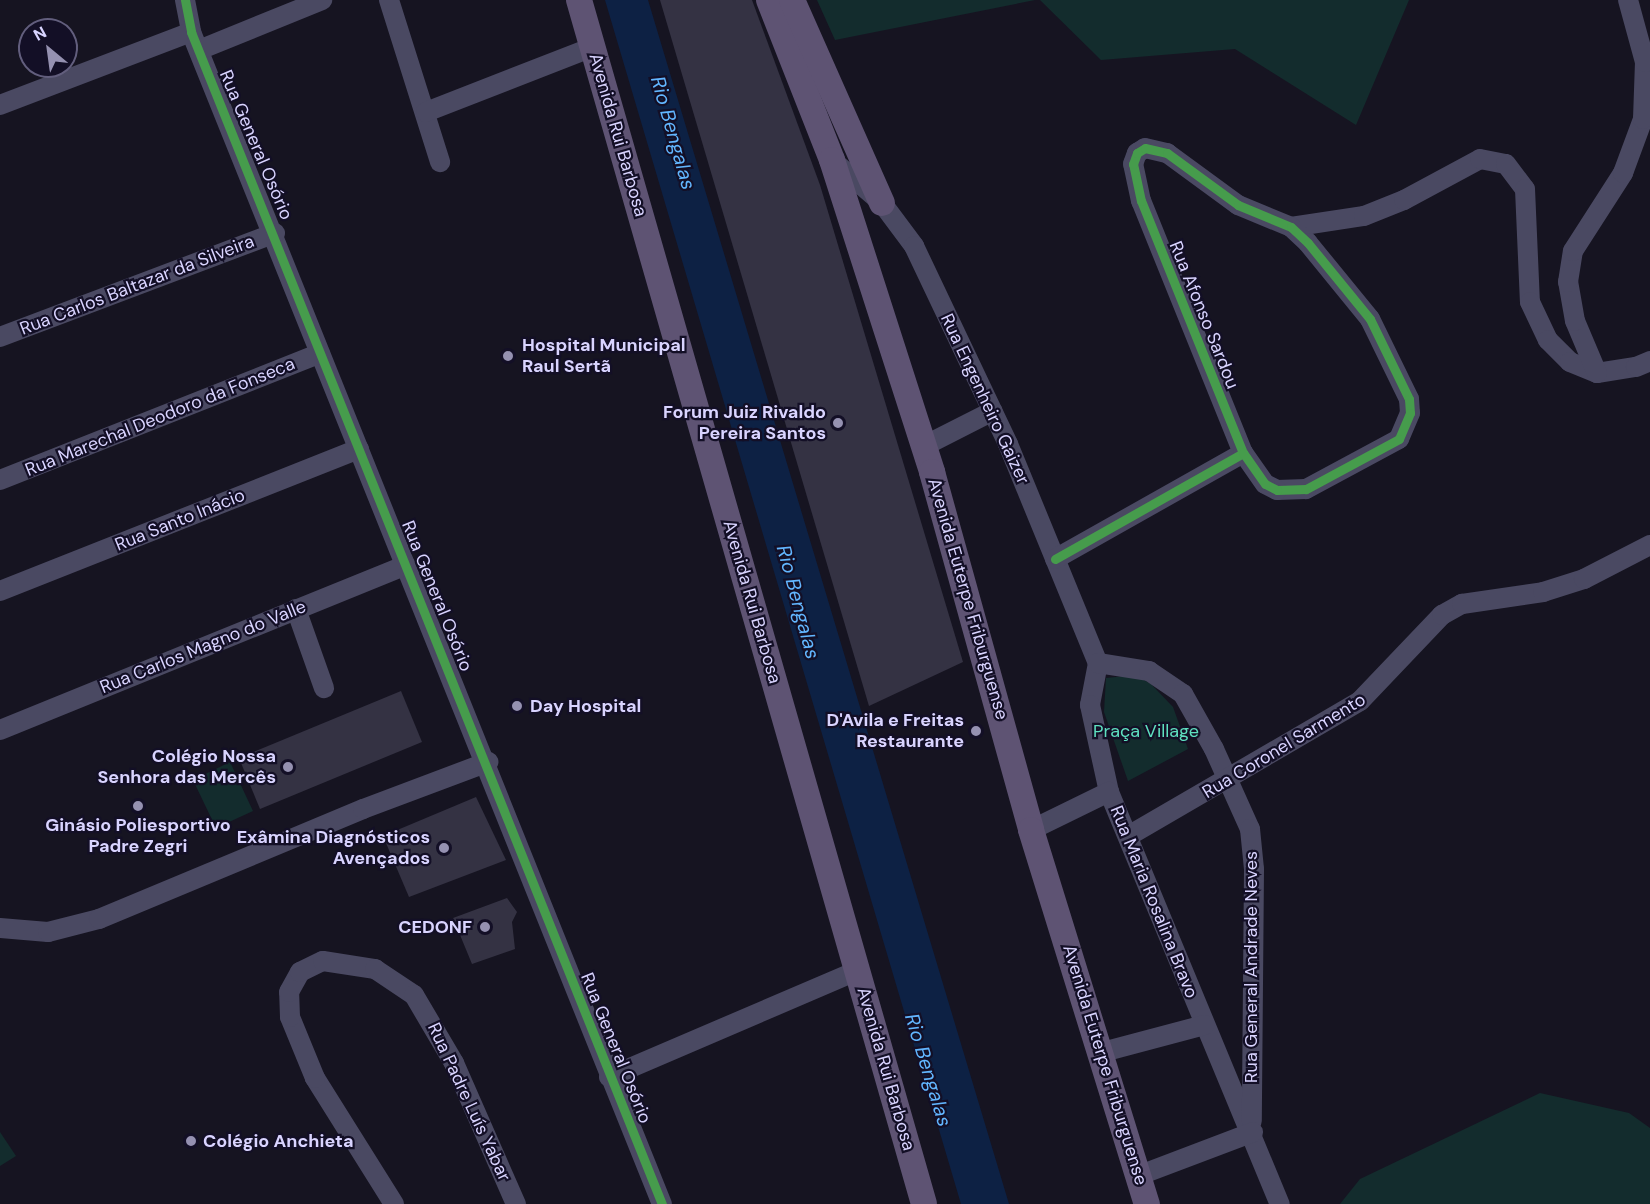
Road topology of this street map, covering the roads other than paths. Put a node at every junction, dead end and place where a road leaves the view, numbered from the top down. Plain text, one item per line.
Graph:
1 (185, 0) edge
2 (322, 0) edge
3 (389, 0) edge
4 (579, 0) edge
5 (769, 0) edge
6 (792, 0) edge
7 (1628, 0) edge
8 (191, 32) junction
9 (592, 47) junction
10 (199, 51) junction
11 (0, 105) edge
12 (426, 112) junction
13 (832, 160) junction
14 (440, 162) dead end
15 (882, 203) junction
16 (1291, 227) junction
17 (275, 233) junction
18 (0, 337) edge
19 (320, 353) junction
20 (1650, 361) edge
21 (1596, 373) junction
22 (993, 411) junction
23 (924, 446) junction
24 (359, 449) junction
25 (1243, 453) junction
26 (0, 480) edge
27 (1650, 545) edge
28 (1055, 559) junction
29 (406, 565) junction
30 (0, 591) edge
31 (296, 609) junction
32 (1098, 663) junction
33 (324, 688) dead end
34 (0, 730) edge
35 (488, 762) junction
36 (1228, 781) junction
37 (1109, 792) junction
38 (1032, 830) junction
39 (1130, 835) junction
40 (0, 928) edge
41 (858, 970) junction
42 (1204, 1025) junction
43 (1099, 1053) junction
44 (609, 1077) junction
45 (1253, 1132) junction
46 (1140, 1175) junction
47 (394, 1204) edge
48 (516, 1204) edge
49 (662, 1204) edge
50 (924, 1204) edge
51 (1148, 1204) edge
52 (1280, 1204) edge

1 - 8 street, Rua General Osório
2 - 10 street
3 - 12 street
4 - 9 main road, Avenida Rui Barbosa
5 - 13 main road, Avenida Euterpe Friburguense
6 - 15 main road
7 - 21 street
8 - 10 street, Rua General Osório
8 - 11 street
9 - 12 street
9 - 41 main road, Avenida Rui Barbosa
10 - 17 street, Rua General Osório
12 - 14 street
13 - 15 street, Rua Engenheiro Gaizer
13 - 23 main road, Avenida Euterpe Friburguense
15 - 22 street, Rua Engenheiro Gaizer
16 - 21 street
16 - 25 street, Rua Afonso Sardou
16 - 25 street, Rua Afonso Sardou
17 - 18 street, Rua Carlos Baltazar da Silveira
17 - 19 street, Rua General Osório
19 - 24 street, Rua General Osório
19 - 26 street, Rua Marechal Deodoro da Fonseca
20 - 21 street
22 - 23 street
22 - 28 street, Rua Engenheiro Gaizer
23 - 38 main road, Avenida Euterpe Friburguense
24 - 29 street, Rua General Osório
24 - 30 street, Rua Santo Inácio
25 - 28 street
27 - 36 street, Rua Coronel Sarmento
28 - 32 street, Rua Engenheiro Gaizer
29 - 31 street, Rua Carlos Magno do Valle
29 - 35 street, Rua General Osório
31 - 33 street
31 - 34 street, Rua Carlos Magno do Valle
32 - 36 street, Rua General Andrade Neves
32 - 37 street, Rua Maria Rosalina Bravo
35 - 40 street
35 - 44 street, Rua General Osório
36 - 39 street, Rua Coronel Sarmento
36 - 45 street, Rua General Andrade Neves
37 - 38 street
37 - 39 street, Rua Maria Rosalina Bravo
38 - 43 main road, Avenida Euterpe Friburguense
39 - 42 street, Rua Maria Rosalina Bravo
41 - 44 street
41 - 50 main road, Avenida Rui Barbosa
42 - 43 street
42 - 45 street, Rua Maria Rosalina Bravo
43 - 46 main road, Avenida Euterpe Friburguense
44 - 49 street, Rua General Osório
45 - 46 street
45 - 52 street
46 - 51 main road, Avenida Euterpe Friburguense
47 - 48 street, Rua Padre Luís Yabar

